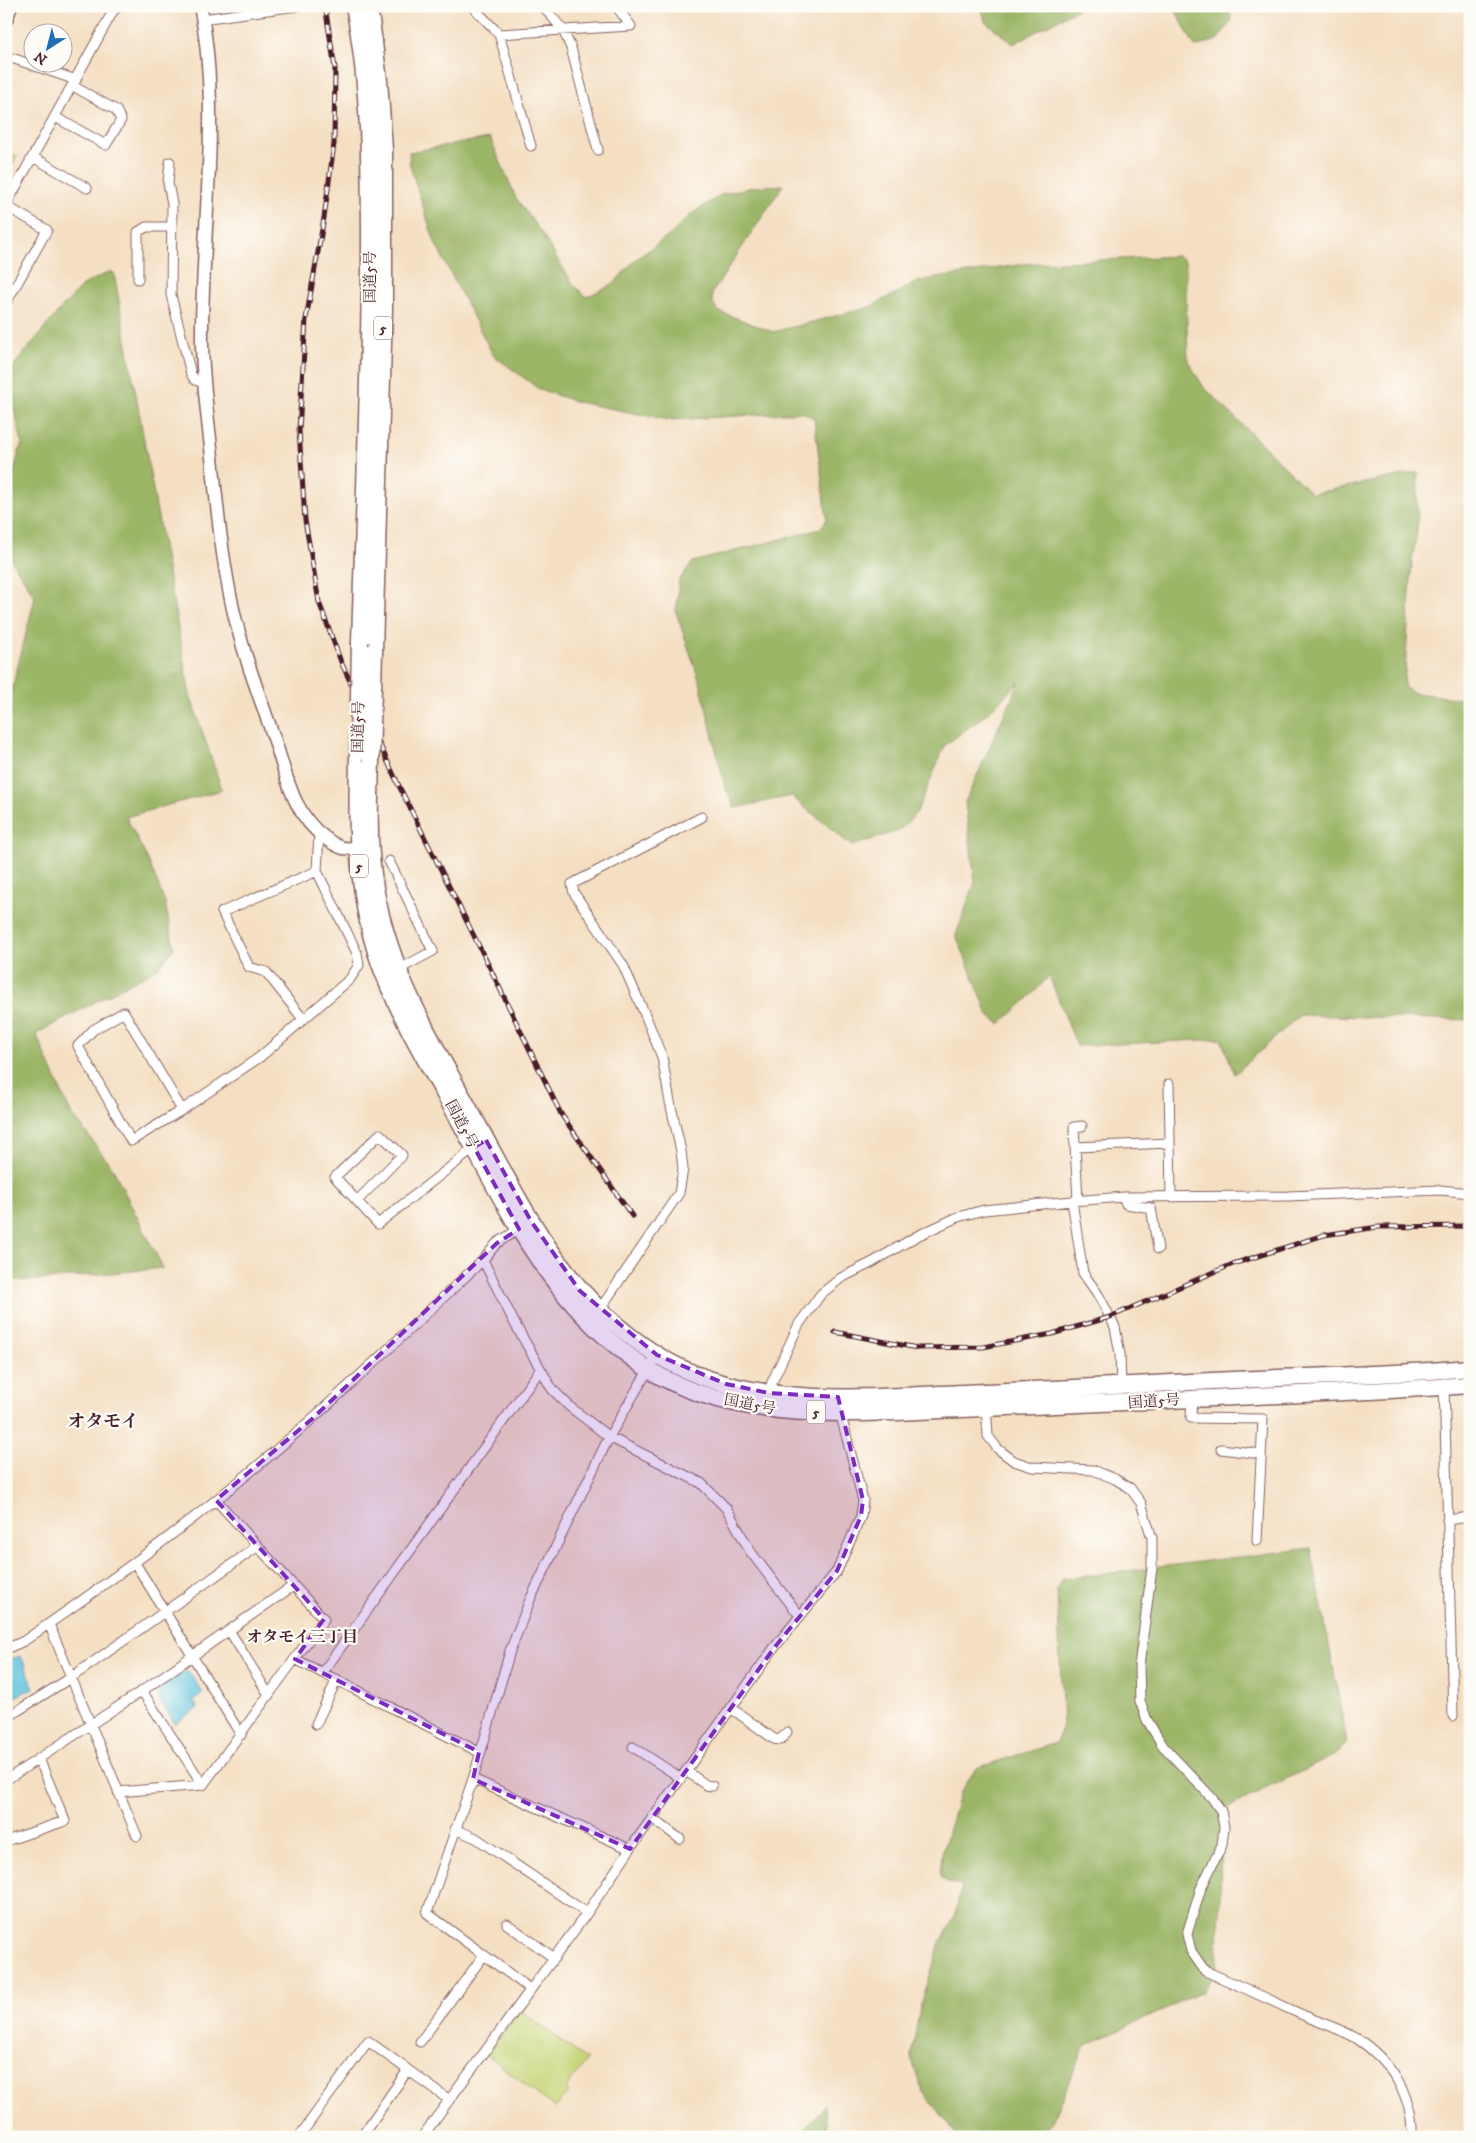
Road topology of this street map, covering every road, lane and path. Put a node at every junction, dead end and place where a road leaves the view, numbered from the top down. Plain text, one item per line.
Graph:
1 (11, 6) edge
2 (118, 6) edge
3 (200, 6) edge
4 (297, 6) edge
5 (354, 6) edge
6 (369, 6) edge
7 (472, 6) edge
8 (543, 6) edge
9 (616, 6) edge
10 (202, 19) junction
11 (6, 20) edge
12 (563, 30) junction
13 (498, 34) junction
14 (6, 56) edge
15 (75, 83) junction
16 (56, 117) junction
17 (531, 146) dead end
18 (598, 150) dead end
19 (33, 157) junction
20 (170, 162) dead end
21 (87, 188) dead end
22 (6, 205) edge
23 (170, 227) junction
24 (138, 279) dead end
25 (6, 304) edge
26 (204, 383) junction
27 (367, 646) junction
28 (702, 817) dead end
29 (319, 833) junction
30 (364, 848) junction
31 (389, 861) dead end
32 (317, 871) junction
33 (391, 973) junction
34 (303, 1020) junction
35 (1169, 1084) dead end
36 (182, 1110) junction
37 (1082, 1126) dead end
38 (1169, 1143) junction
39 (480, 1144) junction
40 (1075, 1147) junction
41 (1470, 1193) edge
42 (1171, 1196) junction
43 (1124, 1198) junction
44 (1075, 1200) junction
45 (357, 1201) junction
46 (525, 1225) junction
47 (1158, 1249) dead end
48 (483, 1260) junction
49 (600, 1310) junction
50 (590, 1324) junction
51 (657, 1355) junction
52 (1470, 1368) edge
53 (540, 1370) junction
54 (648, 1370) junction
55 (1443, 1370) junction
56 (1191, 1382) junction
57 (1470, 1385) edge
58 (1121, 1386) junction
59 (1444, 1387) junction
60 (985, 1392) junction
61 (770, 1393) junction
62 (838, 1397) junction
63 (1192, 1399) junction
64 (1121, 1403) junction
65 (986, 1408) junction
66 (840, 1414) junction
67 (609, 1437) junction
68 (1222, 1449) dead end
69 (1261, 1454) junction
70 (216, 1500) junction
71 (1470, 1517) edge
72 (1447, 1520) junction
73 (1257, 1541) dead end
74 (258, 1546) junction
75 (135, 1563) junction
76 (293, 1586) junction
77 (165, 1610) junction
78 (800, 1616) junction
79 (49, 1624) junction
80 (229, 1630) junction
81 (6, 1649) edge
82 (192, 1656) junction
83 (295, 1659) junction
84 (323, 1672) junction
85 (72, 1677) junction
86 (337, 1679) junction
87 (142, 1691) junction
88 (269, 1695) junction
89 (731, 1708) junction
90 (1453, 1716) dead end
91 (6, 1718) edge
92 (316, 1724) dead end
93 (90, 1726) junction
94 (787, 1732) dead end
95 (241, 1735) junction
96 (634, 1747) dead end
97 (479, 1752) junction
98 (39, 1759) junction
99 (683, 1774) junction
100 (473, 1779) junction
101 (6, 1780) edge
102 (203, 1785) junction
103 (712, 1786) dead end
104 (118, 1792) junction
105 (652, 1818) junction
106 (455, 1829) junction
107 (137, 1836) dead end
108 (680, 1840) dead end
109 (6, 1841) edge
110 (630, 1850) junction
111 (587, 1913) junction
112 (507, 1924) dead end
113 (484, 1955) junction
114 (554, 1958) junction
115 (530, 1989) junction
116 (420, 2042) dead end
117 (408, 2070) junction
118 (448, 2099) junction
119 (304, 2137) edge
120 (361, 2137) edge
121 (422, 2137) edge
122 (1412, 2137) edge

1 - 11 street
2 - 15 street
3 - 10 street
4 - 10 street
5 - 27 highway, 国道5号 / 5
6 - 27 highway, 国道5号 / 5
7 - 13 street
8 - 12 street
9 - 12 street
10 - 26 street
12 - 13 street
12 - 18 street
13 - 17 street
14 - 15 street
15 - 16 street
15 - 16 street
16 - 19 street
19 - 21 street
19 - 22 street
20 - 23 street
22 - 25 street
23 - 24 street
23 - 26 street
26 - 29 street
27 - 30 highway, 国道5号 / 5, bridge
28 - 49 street
29 - 30 street
29 - 32 street
30 - 33 highway, 国道5号 / 5
31 - 33 street
32 - 34 street
32 - 34 street
33 - 39 highway, 国道5号 / 5
34 - 36 street
35 - 38 street
36 - 36 street
37 - 40 street
38 - 40 street
38 - 42 street
39 - 45 street
39 - 46 highway, 国道5号 / 5
40 - 44 street
41 - 42 street
42 - 43 street
43 - 44 street
43 - 47 street
44 - 58 street
44 - 61 street
45 - 45 street
46 - 48 street
46 - 49 highway, 国道5号 / 5
46 - 50 highway, 国道5号 / 5
48 - 53 street
48 - 70 street
49 - 50 street
49 - 51 highway, 国道5号 / 5
50 - 54 highway, 国道5号 / 5
51 - 54 street
51 - 61 highway, 国道5号 / 5
52 - 55 highway, 国道5号 / 5
53 - 67 street
53 - 84 street
54 - 66 highway, 国道5号 / 5
54 - 67 street
55 - 56 highway, 国道5号 / 5
55 - 59 street
56 - 58 highway, 国道5号 / 5
56 - 63 street
57 - 59 highway, 国道5号 / 5
58 - 60 highway, 国道5号 / 5
58 - 64 street
59 - 63 highway, 国道5号 / 5
59 - 72 street
60 - 62 highway, 国道5号 / 5
60 - 65 street
61 - 62 highway, 国道5号 / 5
62 - 66 street
63 - 64 highway, 国道5号 / 5
63 - 69 street
64 - 65 highway, 国道5号 / 5
65 - 66 highway, 国道5号 / 5
65 - 122 street
66 - 78 street
67 - 78 street
67 - 97 street
68 - 69 street
69 - 73 street
70 - 74 street
70 - 75 street
71 - 72 street
72 - 90 street
74 - 76 street
74 - 77 street
75 - 77 street
75 - 79 street
76 - 80 street
76 - 83 street
77 - 82 street
77 - 85 street
78 - 89 street
79 - 81 street
79 - 85 street
80 - 82 street
80 - 88 street
82 - 87 street
82 - 95 street
83 - 84 street
83 - 88 street
84 - 86 street
85 - 91 street
85 - 93 street
86 - 92 street
86 - 97 street
87 - 93 street
87 - 102 street
88 - 95 street
89 - 94 street
89 - 99 street
93 - 98 street
93 - 104 street
95 - 102 street
96 - 99 street
97 - 100 street
98 - 101 street
98 - 109 street
99 - 103 street
99 - 105 street
100 - 106 street
100 - 110 street
102 - 104 street
104 - 107 street
105 - 108 street
105 - 110 street
106 - 111 street
106 - 113 street
110 - 111 street
111 - 114 street
112 - 114 street
113 - 115 street
113 - 116 street
114 - 115 street
115 - 118 street
117 - 118 street
117 - 119 street
117 - 120 street
118 - 121 street

